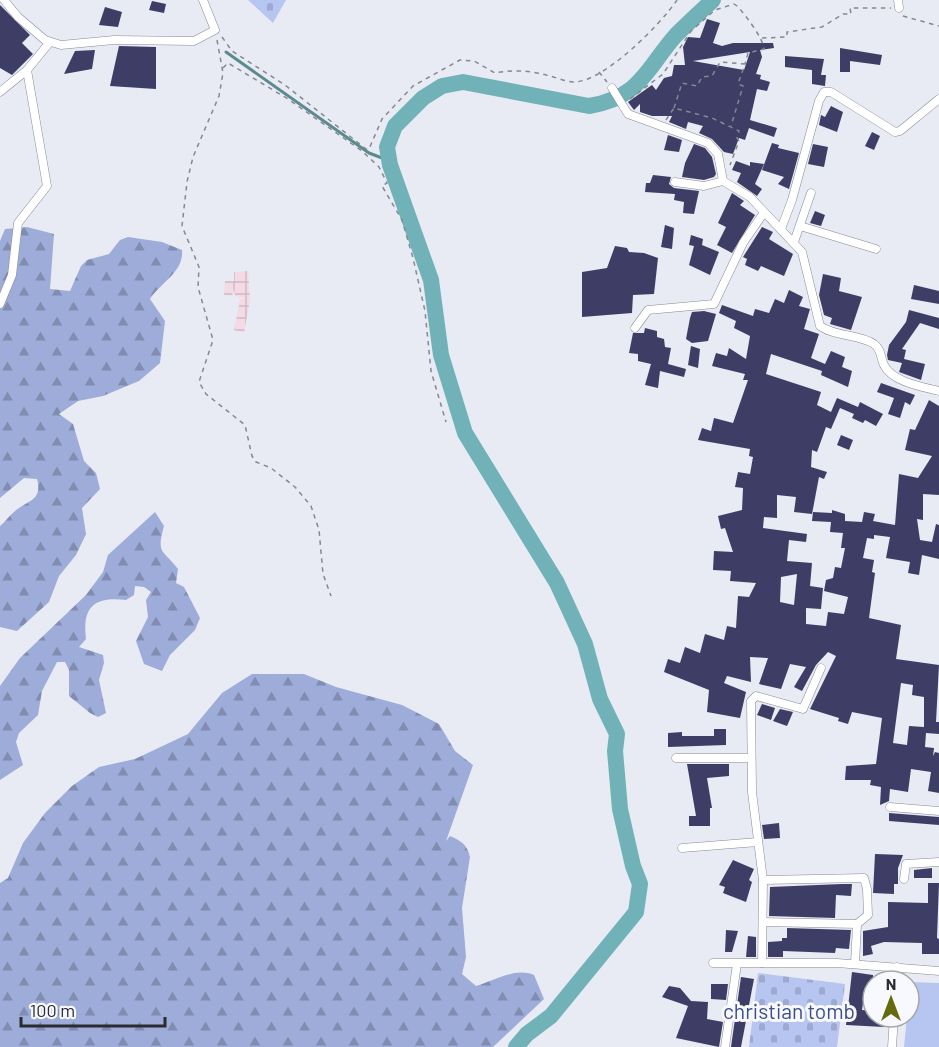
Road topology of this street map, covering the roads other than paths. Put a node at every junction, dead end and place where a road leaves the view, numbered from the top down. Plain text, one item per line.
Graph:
1 (4, 0) edge
2 (203, 0) edge
3 (50, 42) junction
4 (27, 70) junction
5 (612, 88) road end
6 (0, 92) edge
7 (939, 99) edge
8 (723, 181) junction
9 (675, 182) dead end
10 (811, 193) dead end
11 (763, 213) junction
12 (800, 226) junction
13 (781, 229) junction
14 (794, 242) junction
15 (876, 249) dead end
16 (0, 304) edge
17 (635, 328) dead end
18 (939, 391) edge
19 (821, 668) dead end
20 (676, 758) dead end
21 (751, 758) junction
22 (890, 807) dead end
23 (939, 811) edge
24 (758, 842) junction
25 (682, 848) dead end
26 (939, 862) edge
27 (904, 879) dead end
28 (763, 880) junction
29 (763, 922) junction
30 (857, 924) junction
31 (713, 963) dead end
32 (762, 963) junction
33 (737, 964) junction
34 (855, 964) junction
35 (897, 967) joint
36 (939, 971) edge
37 (893, 1029) edge
38 (725, 1047) edge
39 (892, 1047) edge

1 - 3 street
2 - 3 street
3 - 4 street
4 - 6 street
4 - 16 street
5 - 8 street
7 - 13 street
8 - 9 street
8 - 11 street
10 - 12 street
11 - 13 street
11 - 17 street
12 - 14 street
12 - 15 street
13 - 14 street
14 - 18 street
19 - 21 street
20 - 21 street
21 - 24 street
22 - 23 street
24 - 25 street
24 - 28 street
26 - 27 street
28 - 29 street
28 - 30 street
29 - 30 street
29 - 32 street
30 - 34 street
31 - 33 street
32 - 33 street
32 - 34 street
33 - 38 street
34 - 35 street
35 - 36 street
37 - 39 street

